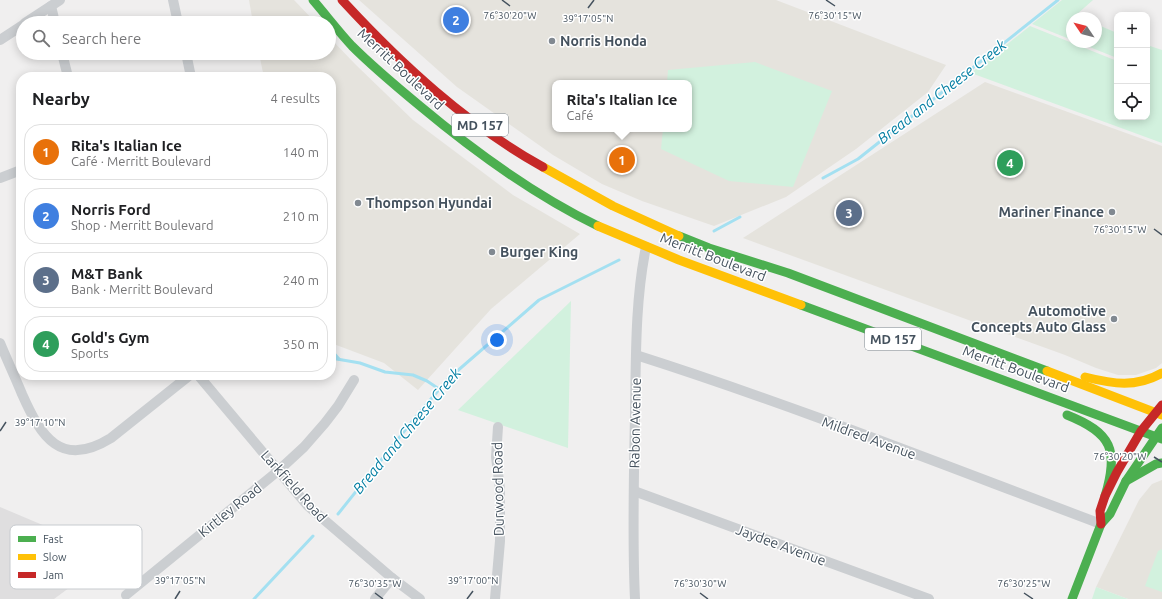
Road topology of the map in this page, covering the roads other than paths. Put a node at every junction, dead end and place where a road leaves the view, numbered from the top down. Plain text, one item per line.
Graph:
1 (60, 0) edge
2 (173, 0) edge
3 (313, 0) edge
4 (342, 0) edge
5 (51, 6) junction
6 (36, 16) edge
7 (53, 16) edge
8 (176, 16) edge
9 (327, 16) edge
10 (336, 26) edge
11 (16, 29) edge
12 (0, 40) edge
13 (64, 60) edge
14 (187, 60) edge
15 (67, 72) edge
16 (190, 72) edge
17 (16, 172) edge
18 (0, 178) edge
19 (575, 214) junction
20 (627, 228) dead end
21 (655, 233) junction
22 (646, 247) junction
23 (0, 343) edge
24 (636, 355) junction
25 (1162, 374) edge
26 (16, 379) edge
27 (1004, 379) junction
28 (1068, 379) junction
29 (16, 380) edge
30 (184, 380) edge
31 (202, 380) edge
32 (354, 380) dead end
33 (1006, 391) dead end
34 (1162, 404) edge
35 (1057, 410) dead end
36 (1158, 414) edge
37 (498, 427) dead end
38 (1162, 428) edge
39 (1141, 431) junction
40 (1159, 438) edge
41 (1162, 463) edge
42 (278, 471) junction
43 (1126, 481) junction
44 (634, 491) junction
45 (1105, 496) junction
46 (1101, 524) junction
47 (392, 578) junction
48 (142, 582) edge
49 (133, 589) edge
50 (126, 595) dead end
51 (375, 599) edge
52 (420, 599) edge
53 (495, 599) edge
54 (635, 599) edge
55 (929, 599) edge
56 (1072, 599) edge

1 - 5 street
2 - 8 street
3 - 9 main road, Merritt Boulevard / MD 157
4 - 21 main road, Merritt Boulevard / MD 157
5 - 6 street
5 - 7 street
10 - 19 main road, Merritt Boulevard / MD 157
11 - 12 street
13 - 15 street
14 - 16 street
17 - 18 street
19 - 20 main road
19 - 22 main road, Merritt Boulevard / MD 157
21 - 22 main road
21 - 28 main road, Merritt Boulevard / MD 157
22 - 24 street, Rabon Avenue
22 - 27 main road, Merritt Boulevard / MD 157
23 - 26 street
24 - 44 street, Rabon Avenue
24 - 46 street, Mildred Avenue
25 - 28 main road
27 - 33 main road
27 - 39 main road, Merritt Boulevard / MD 157
28 - 36 main road, Merritt Boulevard / MD 157
29 - 30 street
31 - 42 street, Larkfield Road
32 - 42 street, Kirtley Road
34 - 36 main road
35 - 45 main road
36 - 39 main road
37 - 53 street, Durwood Road
38 - 40 main road
39 - 40 main road, Merritt Boulevard / MD 157
39 - 45 main road
40 - 43 main road
41 - 43 main road
42 - 47 street, Larkfield Road
42 - 48 street, Kirtley Road
43 - 46 main road
44 - 54 street, Rabon Avenue
44 - 55 street, Jaydee Avenue
45 - 46 main road
46 - 56 main road
47 - 51 street
47 - 52 street, Larkfield Road
49 - 50 street, Kirtley Road

